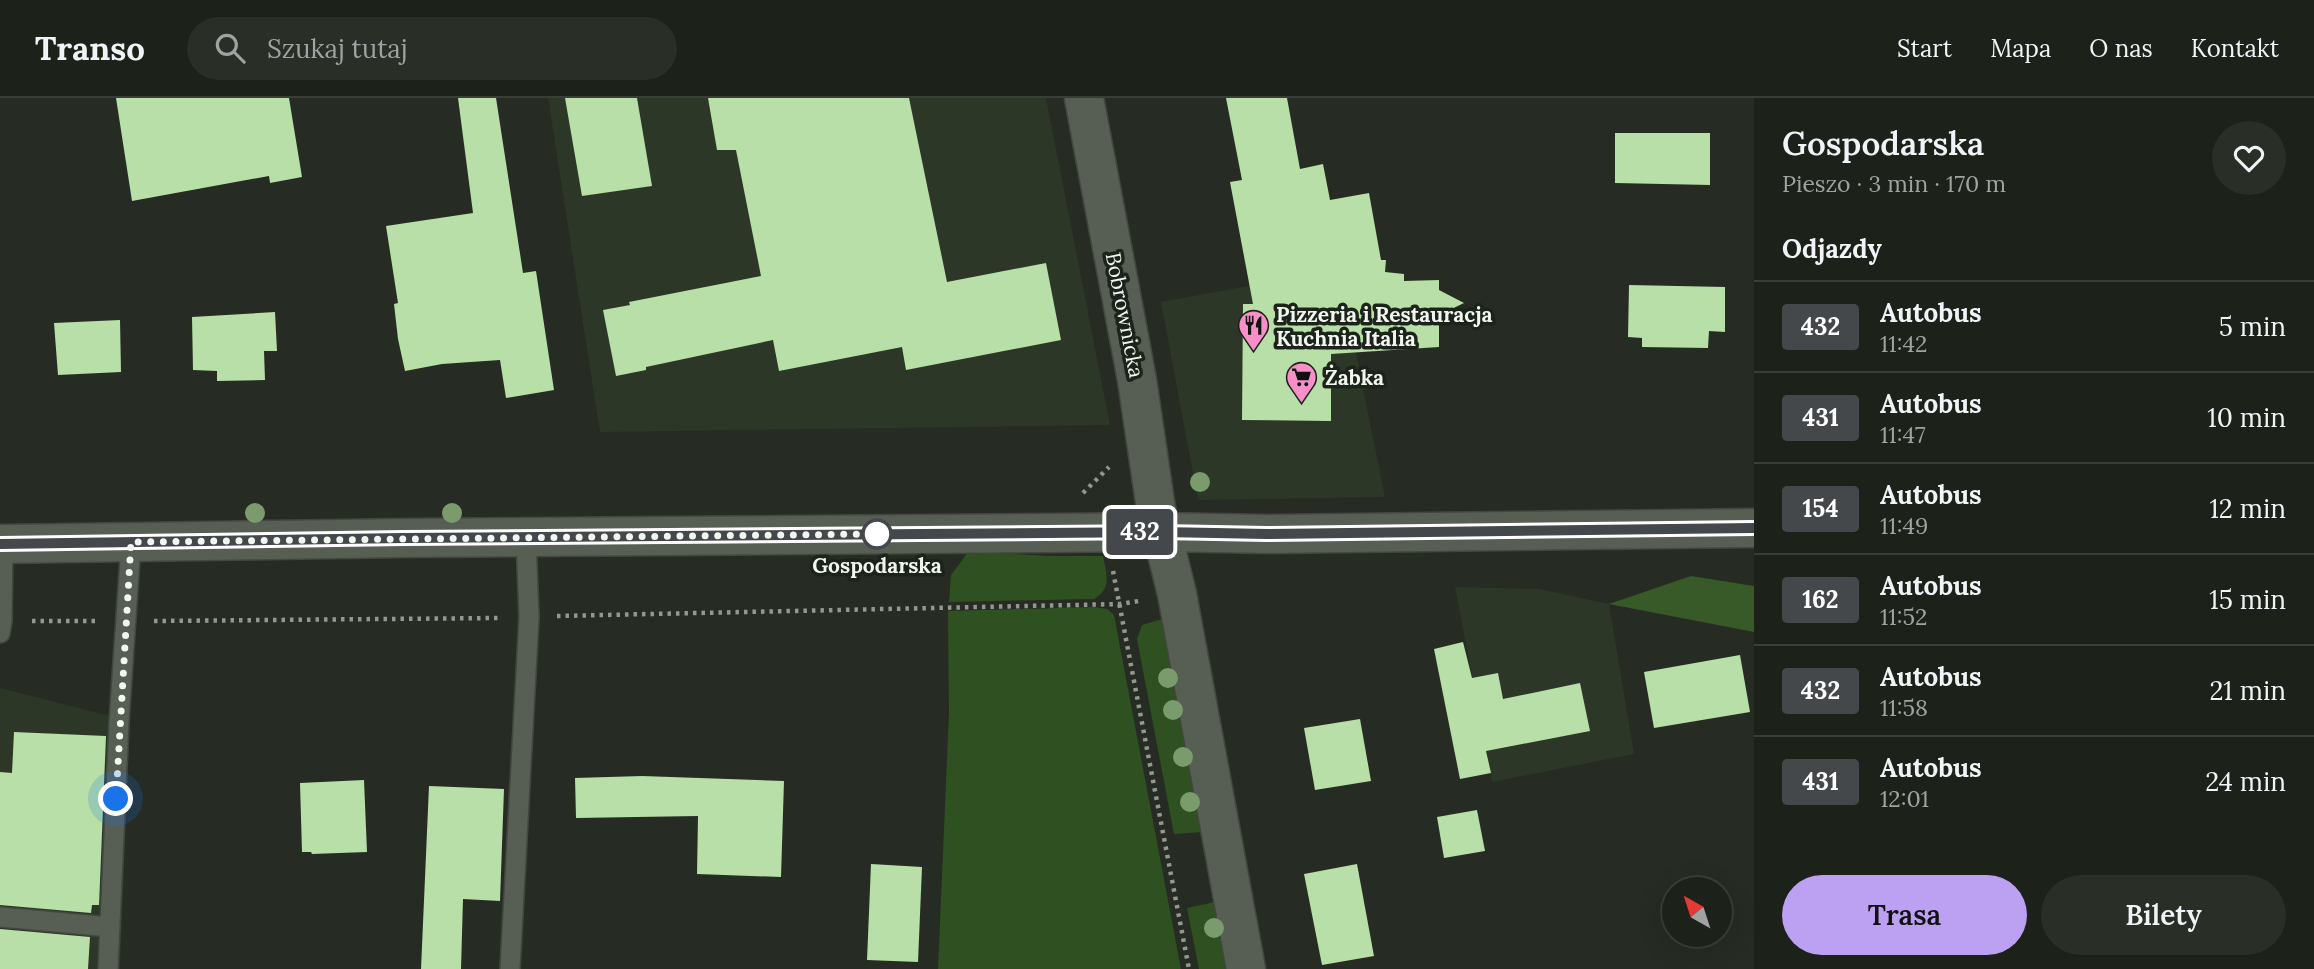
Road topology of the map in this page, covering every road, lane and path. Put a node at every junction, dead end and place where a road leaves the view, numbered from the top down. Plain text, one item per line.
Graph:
1 (1084, 98) edge
2 (1754, 528) edge
3 (1162, 532) junction
4 (526, 538) junction
5 (131, 542) junction
6 (2, 545) edge
7 (1145, 600) dead end
8 (1120, 604) junction
9 (529, 617) junction
10 (126, 621) junction
11 (1, 627) edge
12 (0, 917) edge
13 (110, 927) junction
14 (108, 969) edge
15 (510, 969) edge
16 (1189, 969) edge
17 (1246, 969) edge

1 - 3 street, Bobrownicka
2 - 3 street
3 - 4 street
3 - 17 street
4 - 5 street
4 - 9 lane
5 - 6 street
5 - 10 lane
6 - 11 lane
7 - 8 path
8 - 9 path
8 - 16 path
9 - 10 path
9 - 15 lane
10 - 11 path
10 - 13 lane
12 - 13 lane
13 - 14 lane

